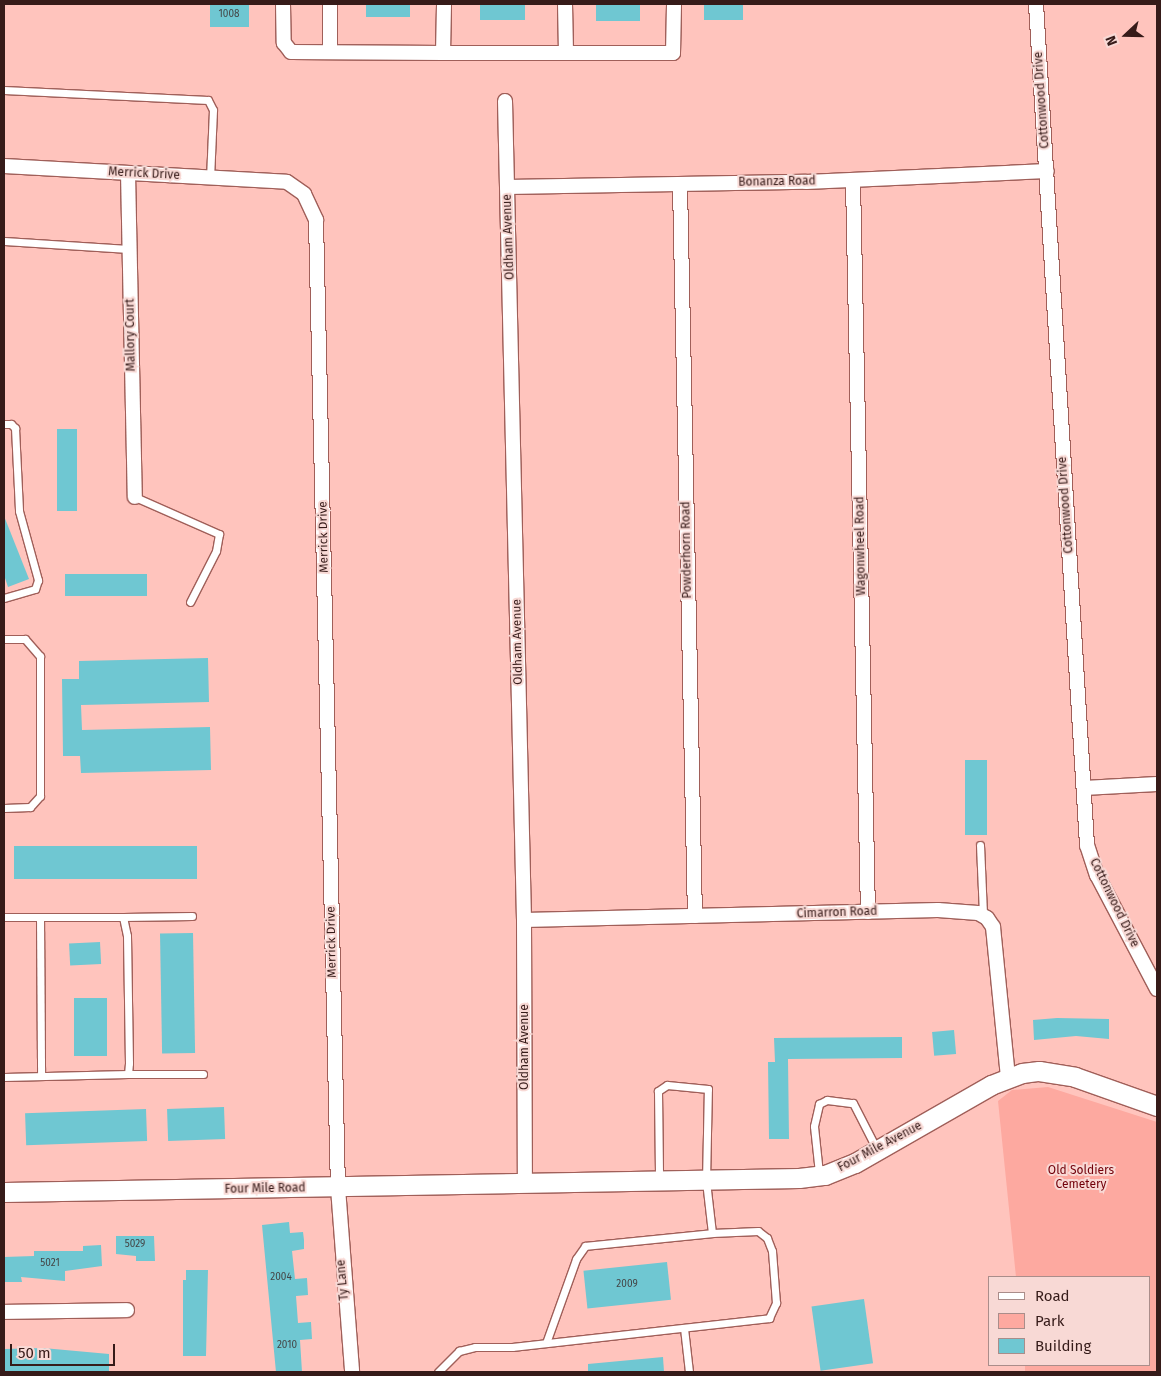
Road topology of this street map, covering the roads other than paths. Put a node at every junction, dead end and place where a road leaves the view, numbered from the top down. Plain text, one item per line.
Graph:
1 (283, 4) edge
2 (330, 4) edge
3 (444, 4) edge
4 (565, 4) edge
5 (674, 4) edge
6 (1036, 4) edge
7 (330, 52) junction
8 (444, 53) junction
9 (566, 53) junction
10 (4, 90) edge
11 (505, 101) dead end
12 (4, 166) edge
13 (1047, 171) junction
14 (128, 173) junction
15 (210, 178) junction
16 (852, 180) junction
17 (680, 184) junction
18 (507, 187) junction
19 (4, 241) edge
20 (129, 249) junction
21 (4, 424) edge
22 (135, 496) joint
23 (4, 598) edge
24 (190, 602) dead end
25 (4, 639) edge
26 (1157, 784) edge
27 (1084, 788) junction
28 (4, 808) edge
29 (980, 845) dead end
30 (868, 912) junction
31 (192, 916) dead end
32 (695, 916) junction
33 (983, 916) junction
34 (40, 917) junction
35 (123, 917) junction
36 (4, 918) edge
37 (524, 920) junction
38 (1157, 989) edge
39 (128, 1074) junction
40 (203, 1074) dead end
41 (41, 1075) junction
42 (4, 1077) edge
43 (1008, 1078) junction
44 (1157, 1106) edge
45 (878, 1150) junction
46 (820, 1175) junction
47 (706, 1181) junction
48 (659, 1182) junction
49 (525, 1184) junction
50 (338, 1188) junction
51 (4, 1192) edge
52 (712, 1233) junction
53 (127, 1310) dead end
54 (4, 1312) edge
55 (684, 1328) junction
56 (546, 1343) junction
57 (352, 1372) edge
58 (438, 1372) edge
59 (689, 1372) edge

1 - 7 street
2 - 7 street
3 - 8 street
4 - 9 street
5 - 9 street
6 - 13 street, Cottonwood Drive
7 - 8 street
8 - 9 street
10 - 15 lane
11 - 18 street, Oldham Avenue
12 - 14 street, Merrick Drive
13 - 16 street, Bonanza Road
13 - 27 street, Cottonwood Drive
14 - 15 street, Merrick Drive
14 - 20 street, Mallory Court
15 - 50 street, Merrick Drive
16 - 17 street, Bonanza Road
16 - 30 street, Wagonwheel Road
17 - 18 street, Bonanza Road
17 - 32 street, Powderhorn Road
18 - 37 street, Oldham Avenue
19 - 20 lane
20 - 22 street, Mallory Court
21 - 23 lane
22 - 24 lane
25 - 28 lane
26 - 27 street
27 - 38 street, Cottonwood Drive
29 - 33 lane
30 - 32 street, Cimarron Road
30 - 33 street, Cimarron Road
31 - 35 lane
32 - 37 street, Cimarron Road
33 - 43 street
34 - 35 lane
34 - 36 lane
34 - 41 lane
35 - 39 lane
37 - 49 street, Oldham Avenue
39 - 40 lane
39 - 41 lane
41 - 42 lane
43 - 44 street, Four Mile Avenue
43 - 45 street, Four Mile Avenue
45 - 46 street, Four Mile Avenue
45 - 46 lane
46 - 47 street, Four Mile Avenue
47 - 48 street, Four Mile Avenue
47 - 48 lane
47 - 52 lane
48 - 49 street, Four Mile Avenue
49 - 50 street, Four Mile Road
50 - 51 street, Four Mile Road
50 - 57 street, Ty Lane
52 - 55 lane
52 - 56 lane
53 - 54 street
55 - 56 lane
55 - 59 lane
56 - 58 lane

